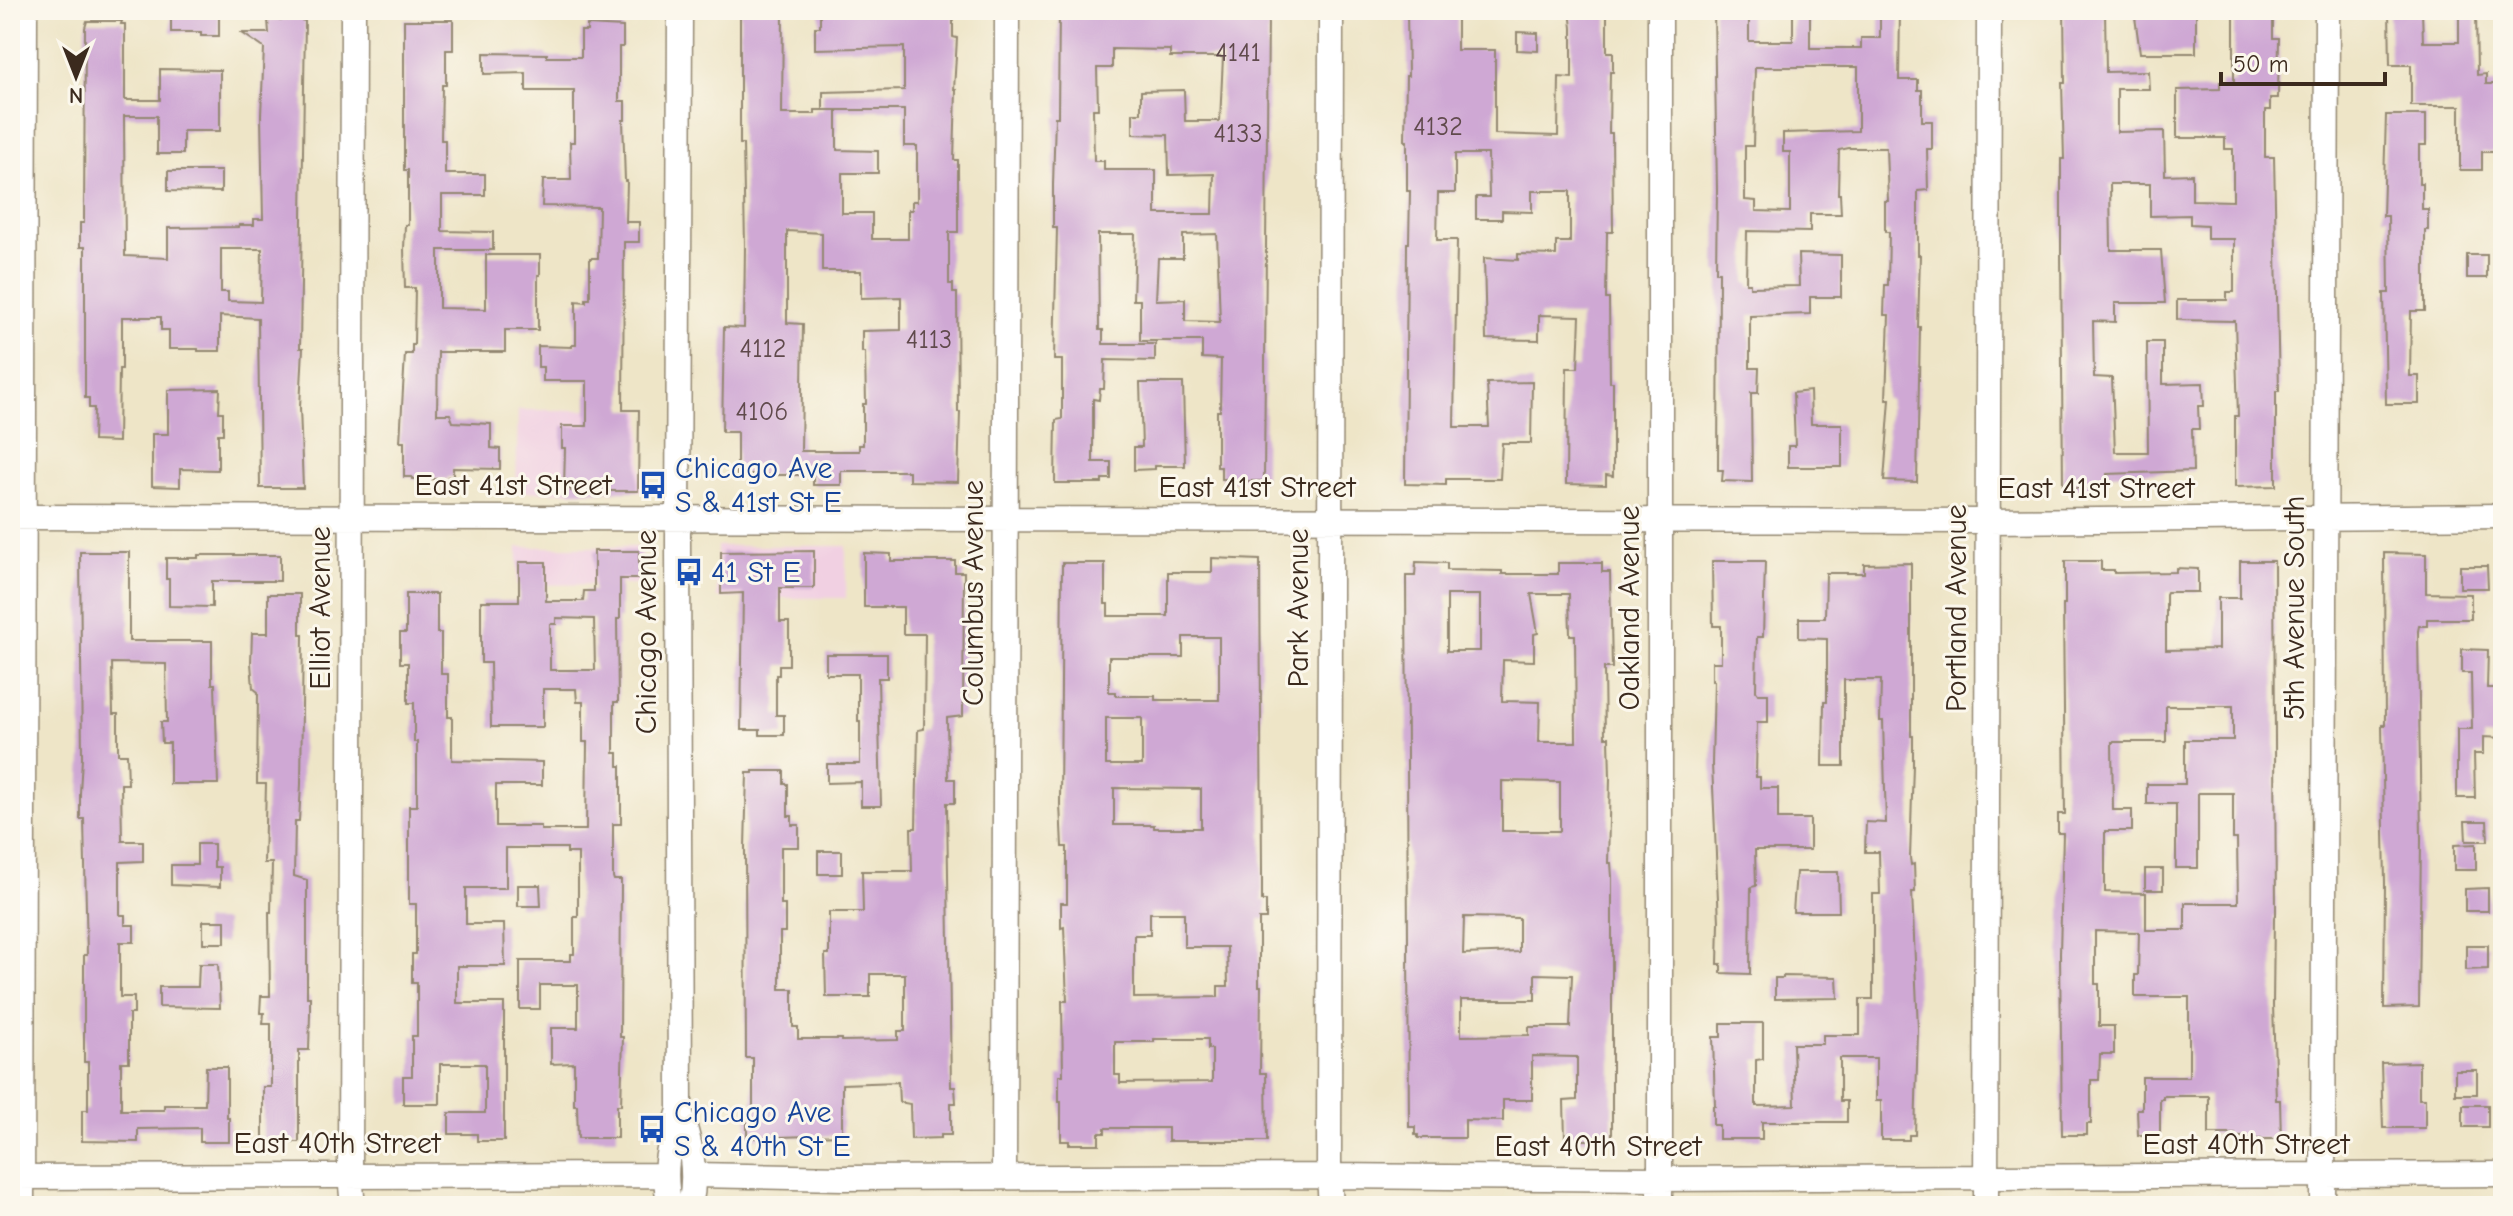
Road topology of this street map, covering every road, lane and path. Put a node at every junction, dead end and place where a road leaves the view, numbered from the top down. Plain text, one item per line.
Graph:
1 (25, 10) edge
2 (353, 10) edge
3 (680, 10) edge
4 (1007, 10) edge
5 (1331, 10) edge
6 (1660, 10) edge
7 (1989, 10) edge
8 (2327, 10) edge
9 (2503, 516) edge
10 (17, 517) edge
11 (352, 517) junction
12 (678, 517) junction
13 (1006, 518) junction
14 (2324, 518) junction
15 (1330, 519) junction
16 (1661, 520) junction
17 (1988, 521) junction
18 (680, 1110) junction
19 (2323, 1174) junction
20 (2503, 1174) edge
21 (664, 1175) junction
22 (694, 1175) junction
23 (350, 1176) junction
24 (1329, 1176) junction
25 (17, 1177) edge
26 (1004, 1177) junction
27 (1986, 1178) junction
28 (1660, 1179) junction
29 (22, 1206) edge
30 (353, 1206) edge
31 (670, 1206) edge
32 (690, 1206) edge
33 (1331, 1206) edge
34 (1660, 1206) edge
35 (1986, 1206) edge
36 (2323, 1206) edge

1 - 10 street
2 - 11 street, Elliot Avenue
3 - 12 street, Chicago Avenue
4 - 13 street, Columbus Avenue
5 - 15 street, Park Avenue
6 - 16 street, Oakland Avenue
7 - 17 street, Portland Avenue
8 - 14 street, 5th Avenue South
9 - 14 street, East 41st Street
10 - 11 street, East 41st Street
10 - 25 street
11 - 12 street, East 41st Street
11 - 23 street, Elliot Avenue
12 - 13 street, East 41st Street
12 - 18 street, Chicago Avenue
13 - 15 street, East 41st Street
13 - 26 street, Columbus Avenue
14 - 17 street, East 41st Street
14 - 19 street, 5th Avenue South
15 - 16 street, East 41st Street
15 - 24 street, Park Avenue
16 - 17 street, East 41st Street
16 - 28 street, Oakland Avenue
17 - 27 street, Portland Avenue
18 - 21 street, Chicago Avenue
18 - 22 street, Chicago Avenue
19 - 20 street, East 40th Street
19 - 27 street, East 40th Street
19 - 36 street, 5th Avenue South
21 - 23 street, East 40th Street
21 - 31 street, Chicago Avenue
22 - 26 street, East 40th Street
22 - 32 street, Chicago Avenue
23 - 25 street, East 40th Street
23 - 30 street, Elliot Avenue
24 - 26 street, East 40th Street
24 - 28 street, East 40th Street
24 - 33 street, Park Avenue
25 - 29 street
27 - 28 street, East 40th Street
27 - 35 street, Portland Avenue
28 - 34 street, Oakland Avenue

